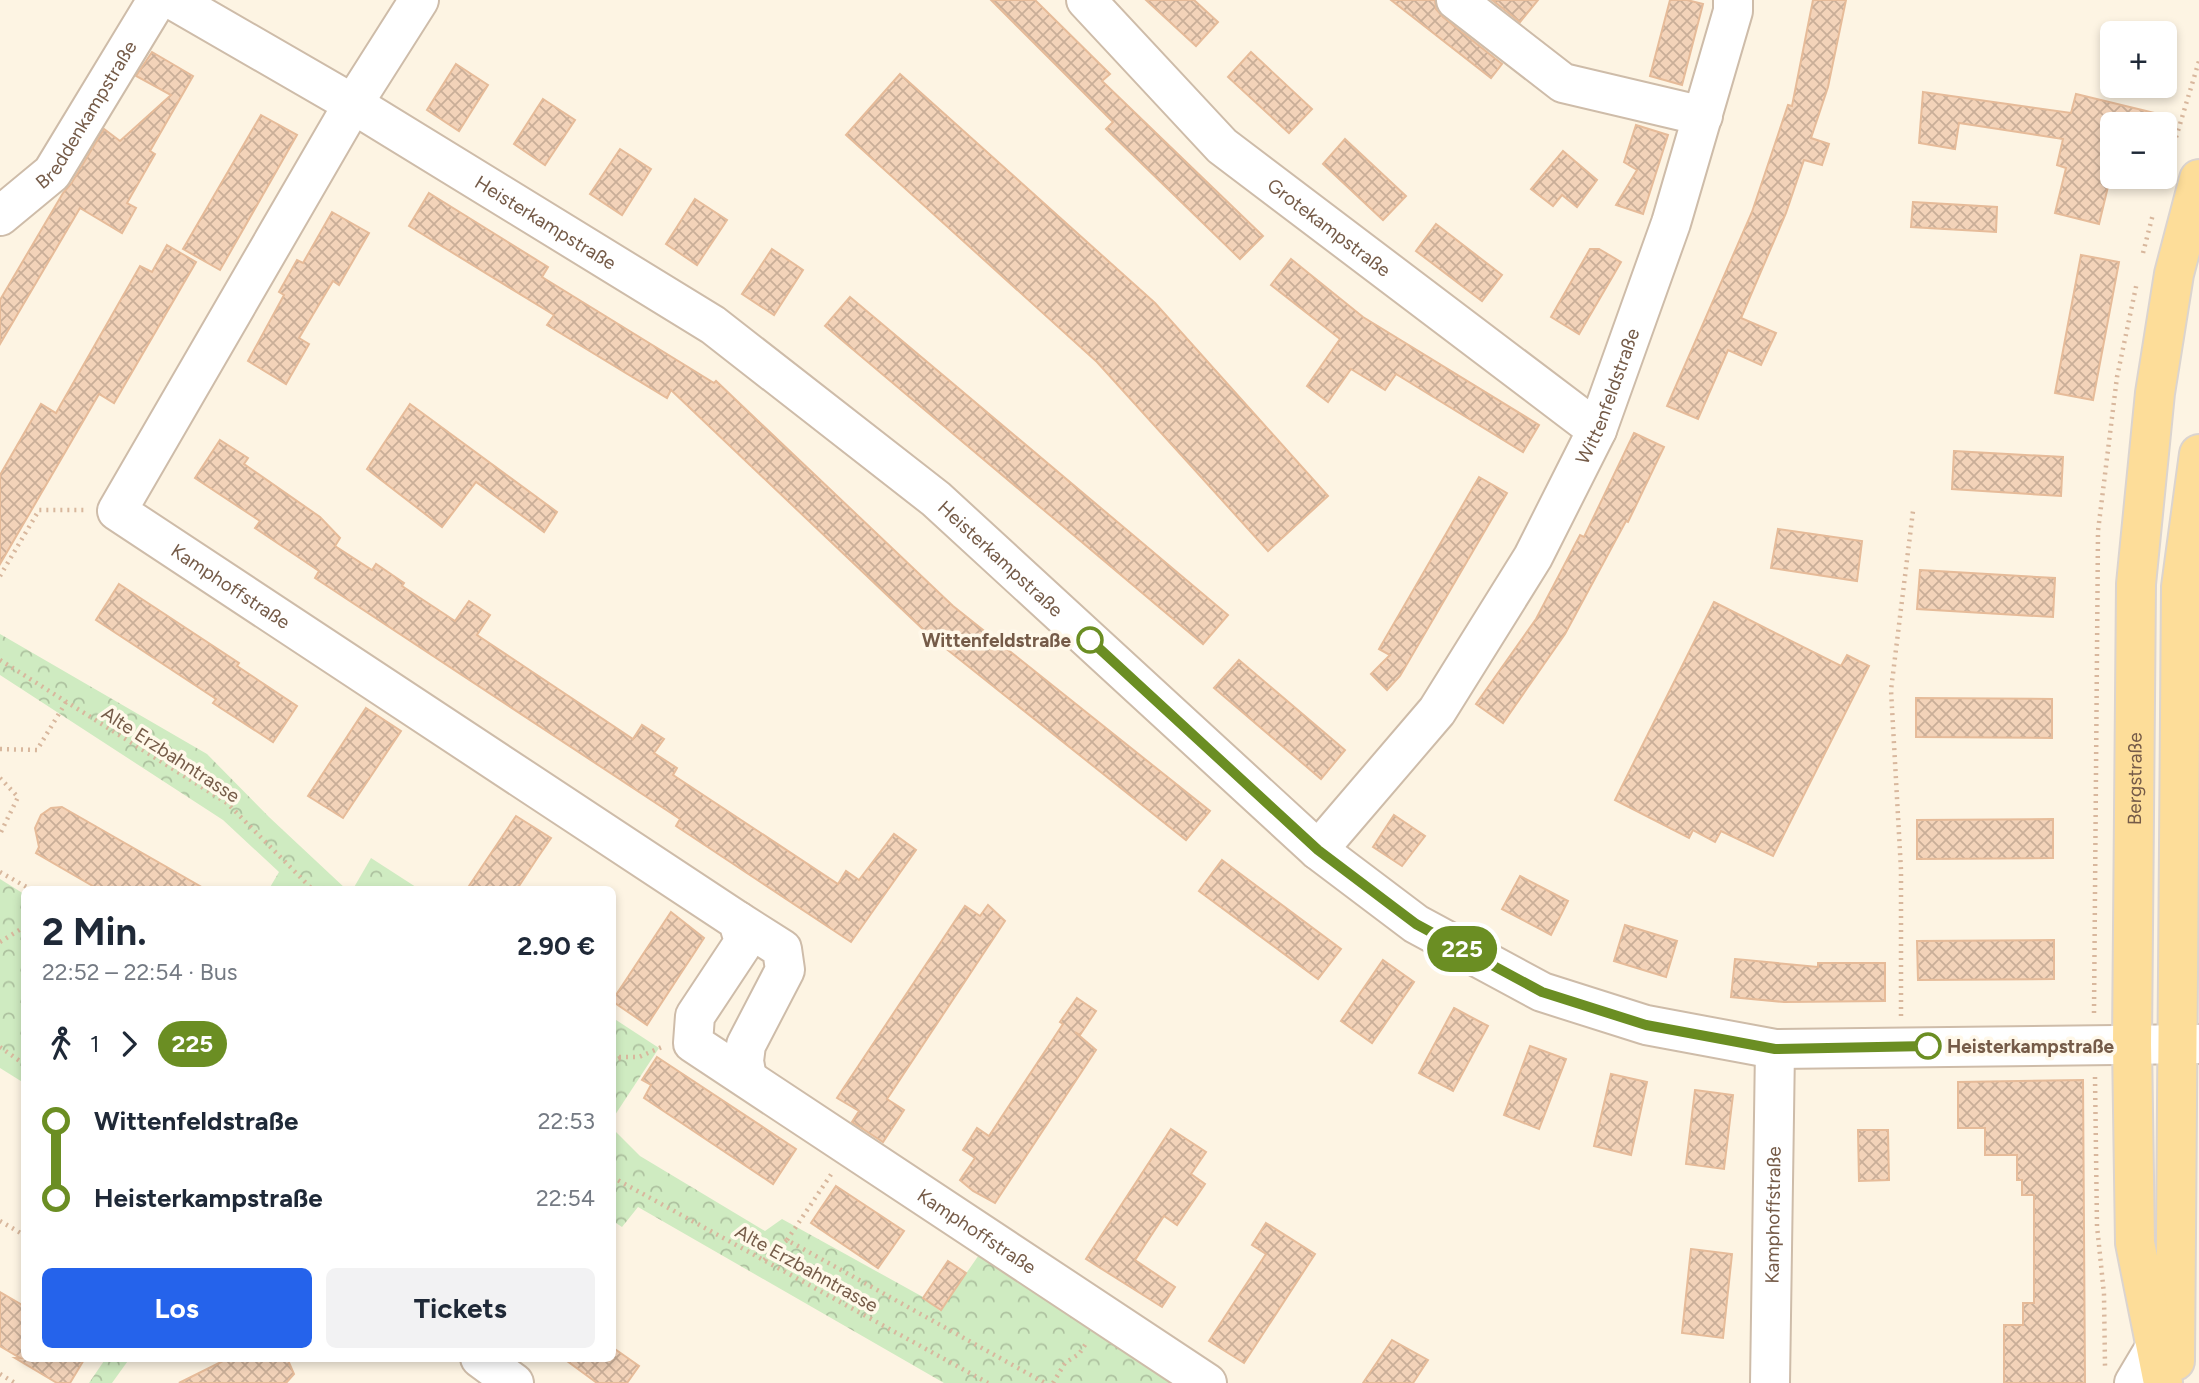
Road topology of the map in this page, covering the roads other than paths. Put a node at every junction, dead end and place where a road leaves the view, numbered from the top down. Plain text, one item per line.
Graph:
1 (157, 0) edge
2 (173, 0) edge
3 (419, 0) edge
4 (1086, 0) edge
5 (1456, 0) edge
6 (1733, 0) edge
7 (353, 104) junction
8 (1703, 116) junction
9 (2199, 178) edge
10 (0, 216) edge
11 (1597, 430) junction
12 (2199, 454) edge
13 (1318, 850) junction
14 (738, 921) junction
15 (2132, 1044) junction
16 (2188, 1044) edge
17 (1775, 1049) junction
18 (747, 1079) junction
19 (2156, 1346) junction
20 (1207, 1383) edge
21 (1770, 1383) edge
22 (2134, 1383) edge
23 (2163, 1383) edge
24 (2175, 1383) edge

1 - 10 street, Breddenkampstraße
2 - 7 street
3 - 7 street
4 - 11 street, Grotekampstraße
5 - 8 street
6 - 8 street, Wittenfeldstraße
7 - 13 street, Heisterkampstraße
7 - 14 street, Kamphoffstraße
8 - 11 street, Wittenfeldstraße
9 - 15 main road, Bergstraße
11 - 13 street, Wittenfeldstraße
12 - 16 main road
13 - 17 street, Heisterkampstraße
14 - 18 street, Kamphoffstraße
14 - 18 street, Kamphoffstraße
15 - 16 street, Heisterkampstraße
15 - 17 street, Heisterkampstraße
15 - 19 main road, Bergstraße
16 - 24 main road
17 - 21 street, Kamphoffstraße
18 - 20 street, Kamphoffstraße
19 - 22 street
19 - 23 main road, Bergstraße

